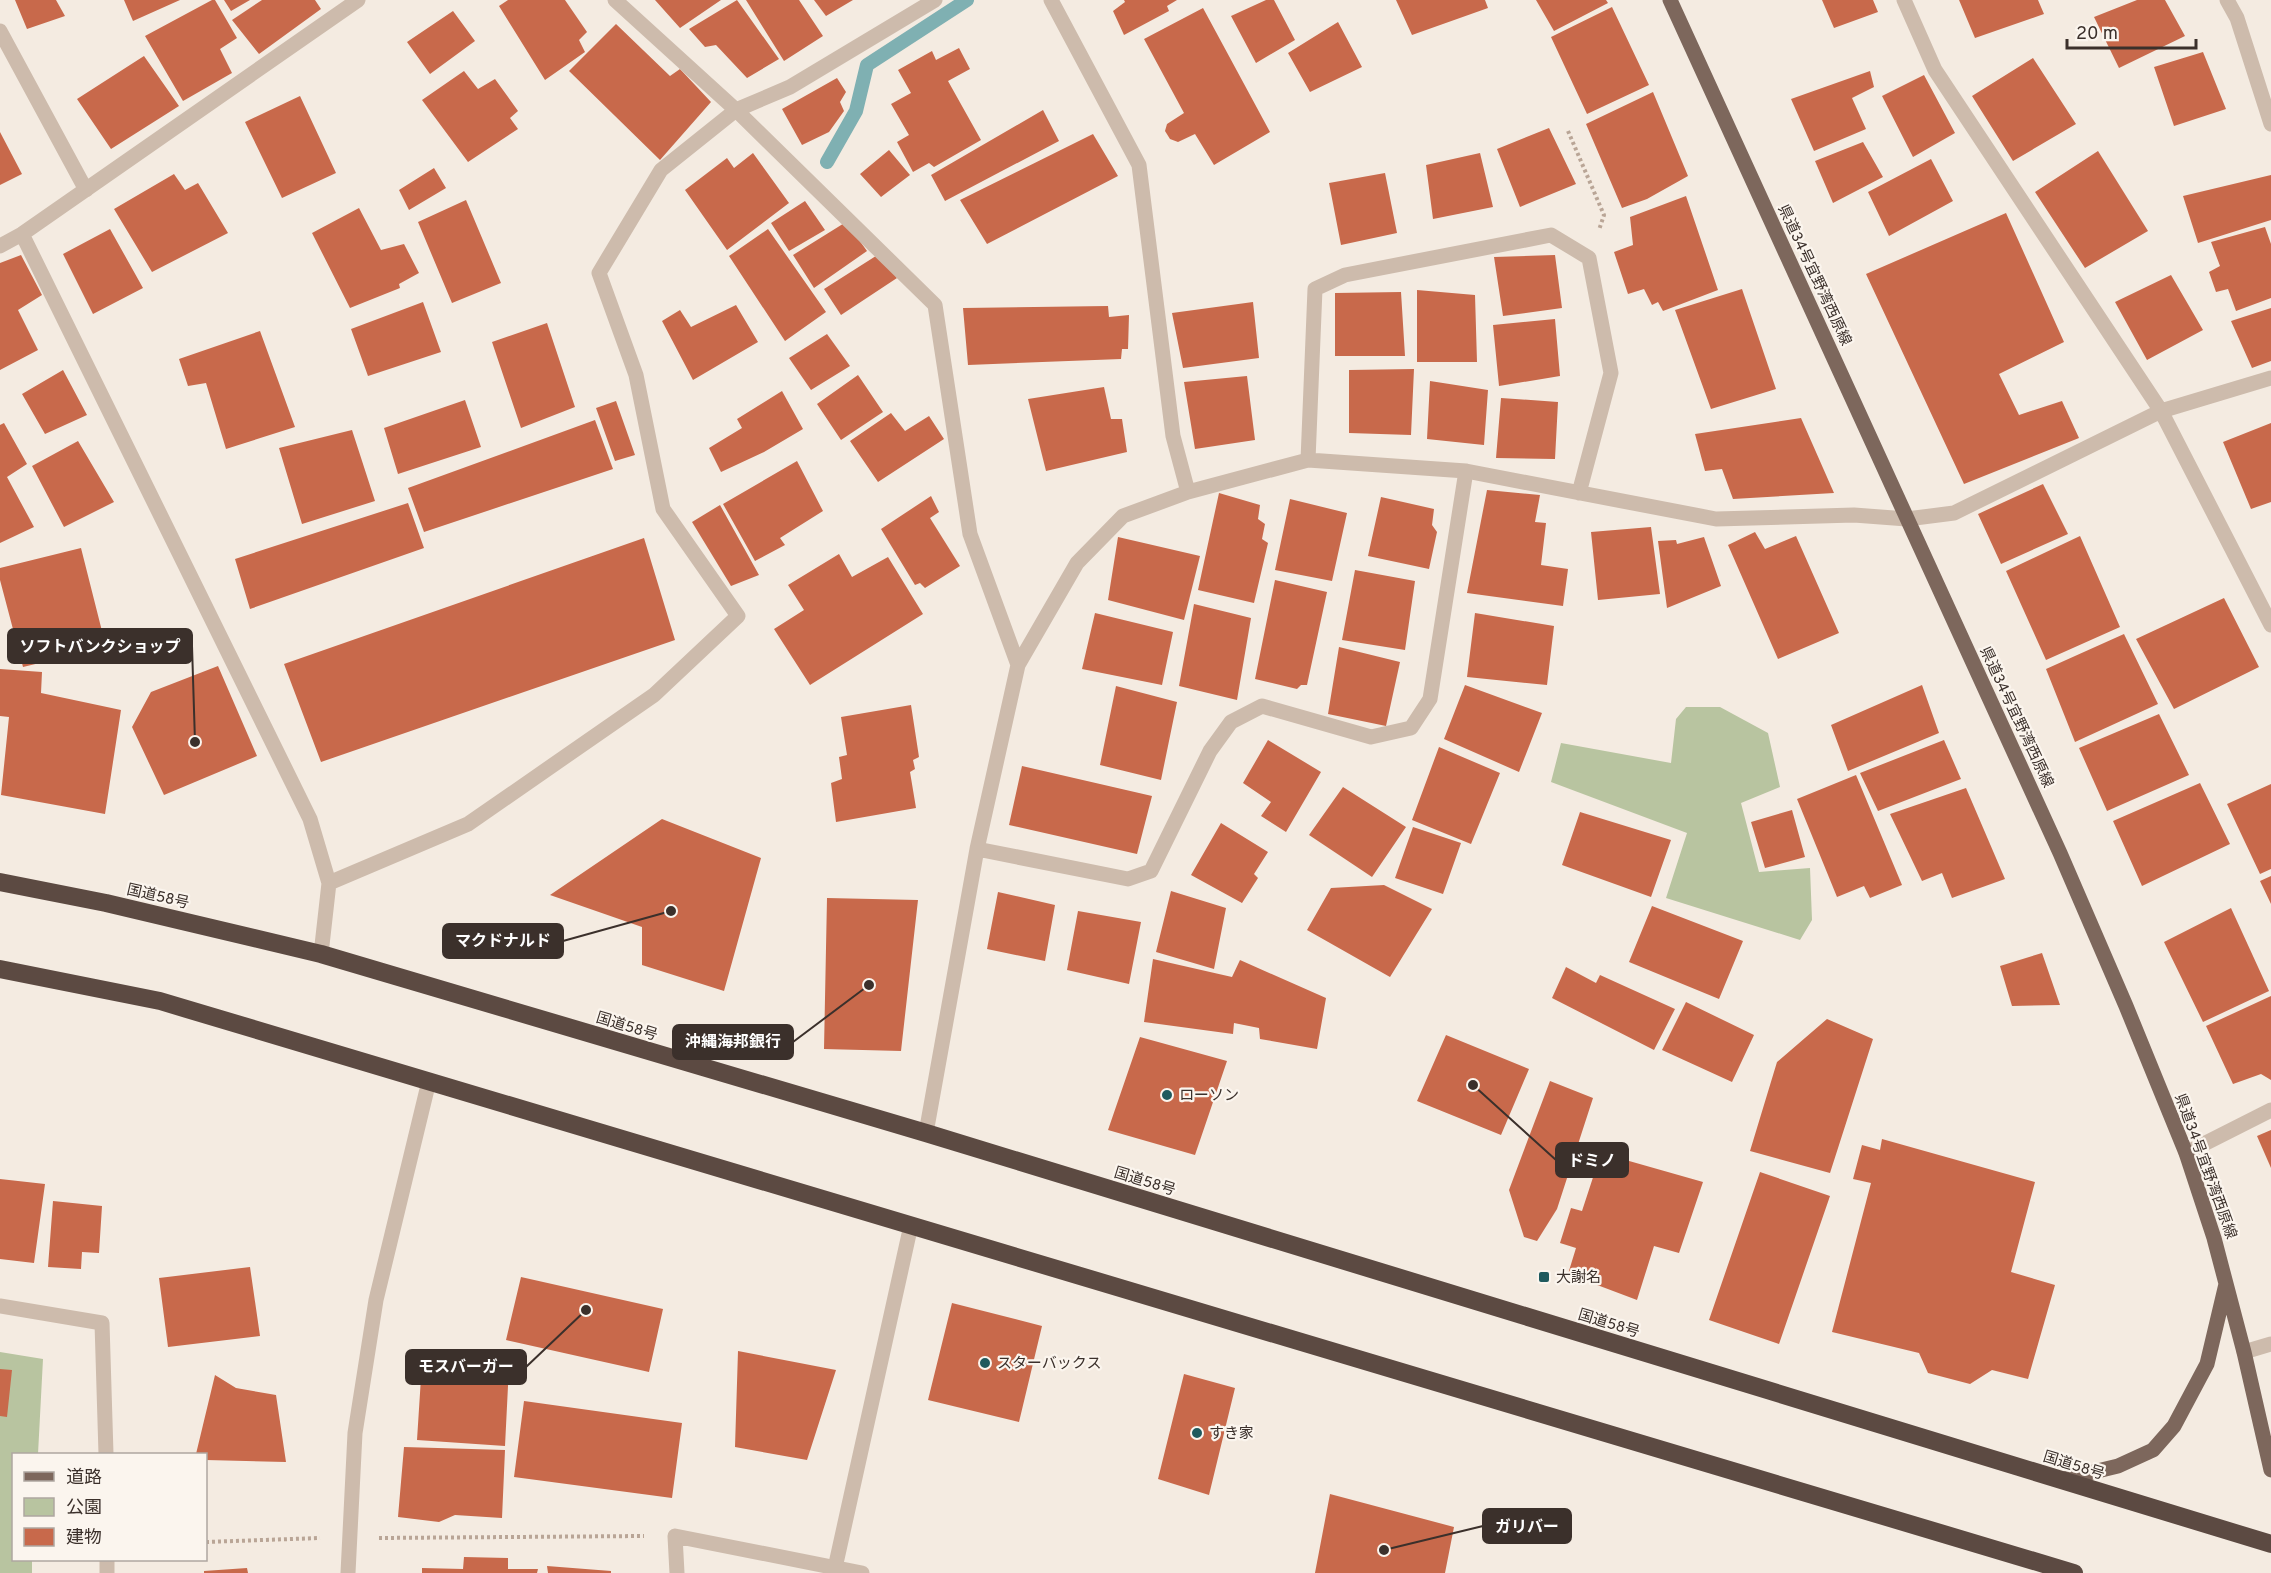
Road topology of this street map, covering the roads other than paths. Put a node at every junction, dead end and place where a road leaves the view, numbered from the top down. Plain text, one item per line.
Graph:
1 (358, 0) edge
2 (615, 0) edge
3 (935, 0) edge
4 (1051, 0) edge
5 (1670, 0) edge
6 (1904, 0) edge
7 (2227, 0) edge
8 (0, 31) edge
9 (736, 110) junction
10 (2271, 124) edge
11 (86, 190) junction
12 (22, 234) junction
13 (0, 246) edge
14 (2271, 378) edge
15 (2162, 411) junction
16 (1308, 460) junction
17 (1466, 471) junction
18 (1188, 492) junction
19 (1579, 493) junction
20 (1907, 519) junction
21 (2271, 625) edge
22 (1018, 665) junction
23 (977, 849) junction
24 (0, 882) edge
25 (329, 883) junction
26 (321, 954) junction
27 (0, 969) edge
28 (429, 1080) junction
29 (2271, 1110) edge
30 (926, 1133) junction
31 (2186, 1153) junction
32 (911, 1225) junction
33 (2226, 1282) junction
34 (0, 1306) edge
35 (2271, 1344) edge
36 (2244, 1352) junction
37 (106, 1453) edge
38 (2271, 1470) edge
39 (2060, 1480) junction
40 (2271, 1544) edge
41 (835, 1568) junction
42 (348, 1573) edge
43 (676, 1573) edge
44 (862, 1573) edge
45 (2074, 1573) edge

1 - 11 street
2 - 9 street
3 - 9 street
4 - 18 street
5 - 20 main road, 県道34号宜野湾西原線
6 - 15 street
7 - 10 street
8 - 11 street
9 - 22 street
9 - 25 street
11 - 12 street
12 - 13 street
12 - 25 street
14 - 15 street
15 - 20 street
15 - 21 street
16 - 17 street
16 - 18 street
16 - 19 street
17 - 19 street
17 - 23 street
18 - 22 street
19 - 20 street
20 - 31 main road, 県道34号宜野湾西原線
22 - 23 street
23 - 30 street
24 - 26 highway, 国道58号
25 - 26 street
26 - 30 highway, 国道58号
27 - 28 highway
28 - 32 highway
28 - 42 street
29 - 31 street
30 - 39 highway, 国道58号
31 - 33 main road, 県道34号宜野湾西原線
32 - 41 street
32 - 45 highway
33 - 36 main road, 県道34号宜野湾西原線
33 - 39 main road
34 - 37 street
35 - 36 street
36 - 38 main road, 県道34号宜野湾西原線
39 - 40 highway, 国道58号
41 - 43 street
41 - 44 street

